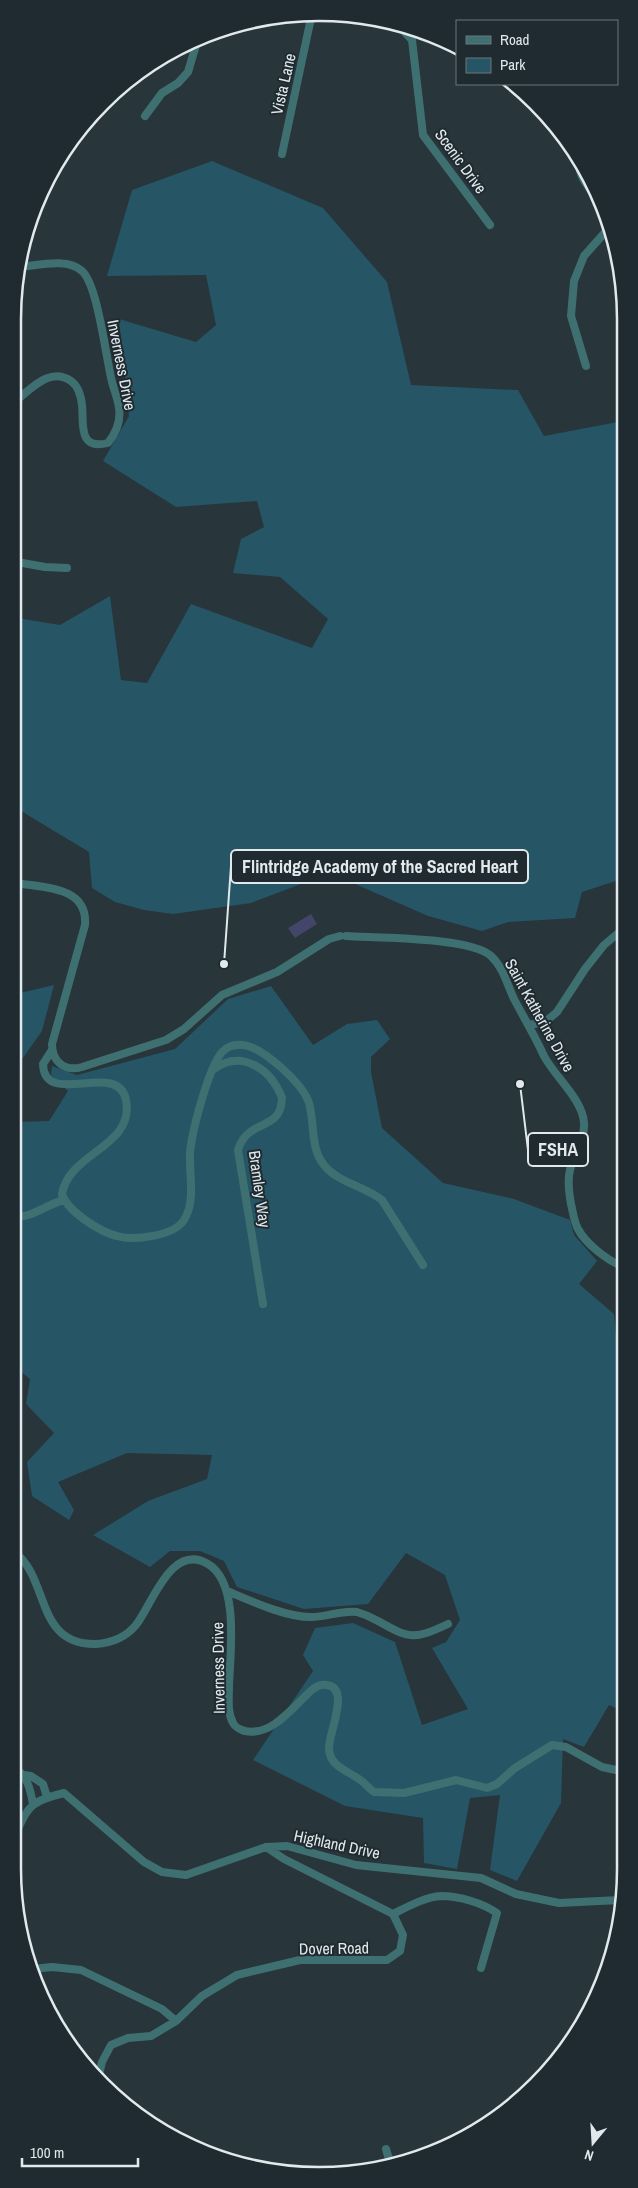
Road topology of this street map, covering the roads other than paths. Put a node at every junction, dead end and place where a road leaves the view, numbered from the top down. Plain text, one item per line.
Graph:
1 (310, 21) edge
2 (407, 34) edge
3 (195, 48) edge
4 (145, 116) dead end
5 (282, 154) dead end
6 (490, 225) dead end
7 (604, 233) edge
8 (26, 266) edge
9 (586, 366) dead end
10 (21, 397) edge
11 (21, 563) edge
12 (67, 568) dead end
13 (21, 884) edge
14 (617, 934) edge
15 (530, 1025) junction
16 (52, 1050) junction
17 (213, 1071) junction
18 (64, 1200) junction
19 (21, 1217) edge
20 (617, 1263) edge
21 (423, 1265) dead end
22 (263, 1304) dead end
23 (21, 1559) edge
24 (227, 1591) junction
25 (448, 1624) dead end
26 (617, 1770) edge
27 (21, 1773) edge
28 (24, 1775) junction
29 (46, 1798) junction
30 (33, 1804) junction
31 (21, 1825) edge
32 (266, 1847) junction
33 (615, 1900) edge
34 (393, 1914) junction
35 (38, 1968) edge
36 (481, 1968) dead end
37 (176, 2021) junction
38 (100, 2071) edge
39 (386, 2150) dead end
40 (389, 2158) edge

1 - 5 street, Vista Lane
2 - 6 street, Scenic Drive
3 - 4 street
7 - 9 street
8 - 10 street, Inverness Drive
11 - 12 street
13 - 16 street
14 - 15 street
15 - 16 street, Saint Katherine Drive
15 - 20 street, Saint Katherine Drive
16 - 18 street
17 - 18 street
17 - 21 street
17 - 22 street, Bramley Way
18 - 19 street
23 - 24 street, Inverness Drive
24 - 25 street
24 - 26 street, Inverness Drive
27 - 28 street
28 - 29 street
28 - 30 street
29 - 30 street
29 - 32 street, Highland Drive
30 - 31 street
32 - 33 street, Highland Drive
32 - 34 street
34 - 36 street
34 - 37 street, Dover Road
35 - 37 street
37 - 38 street, Dover Road
39 - 40 street

